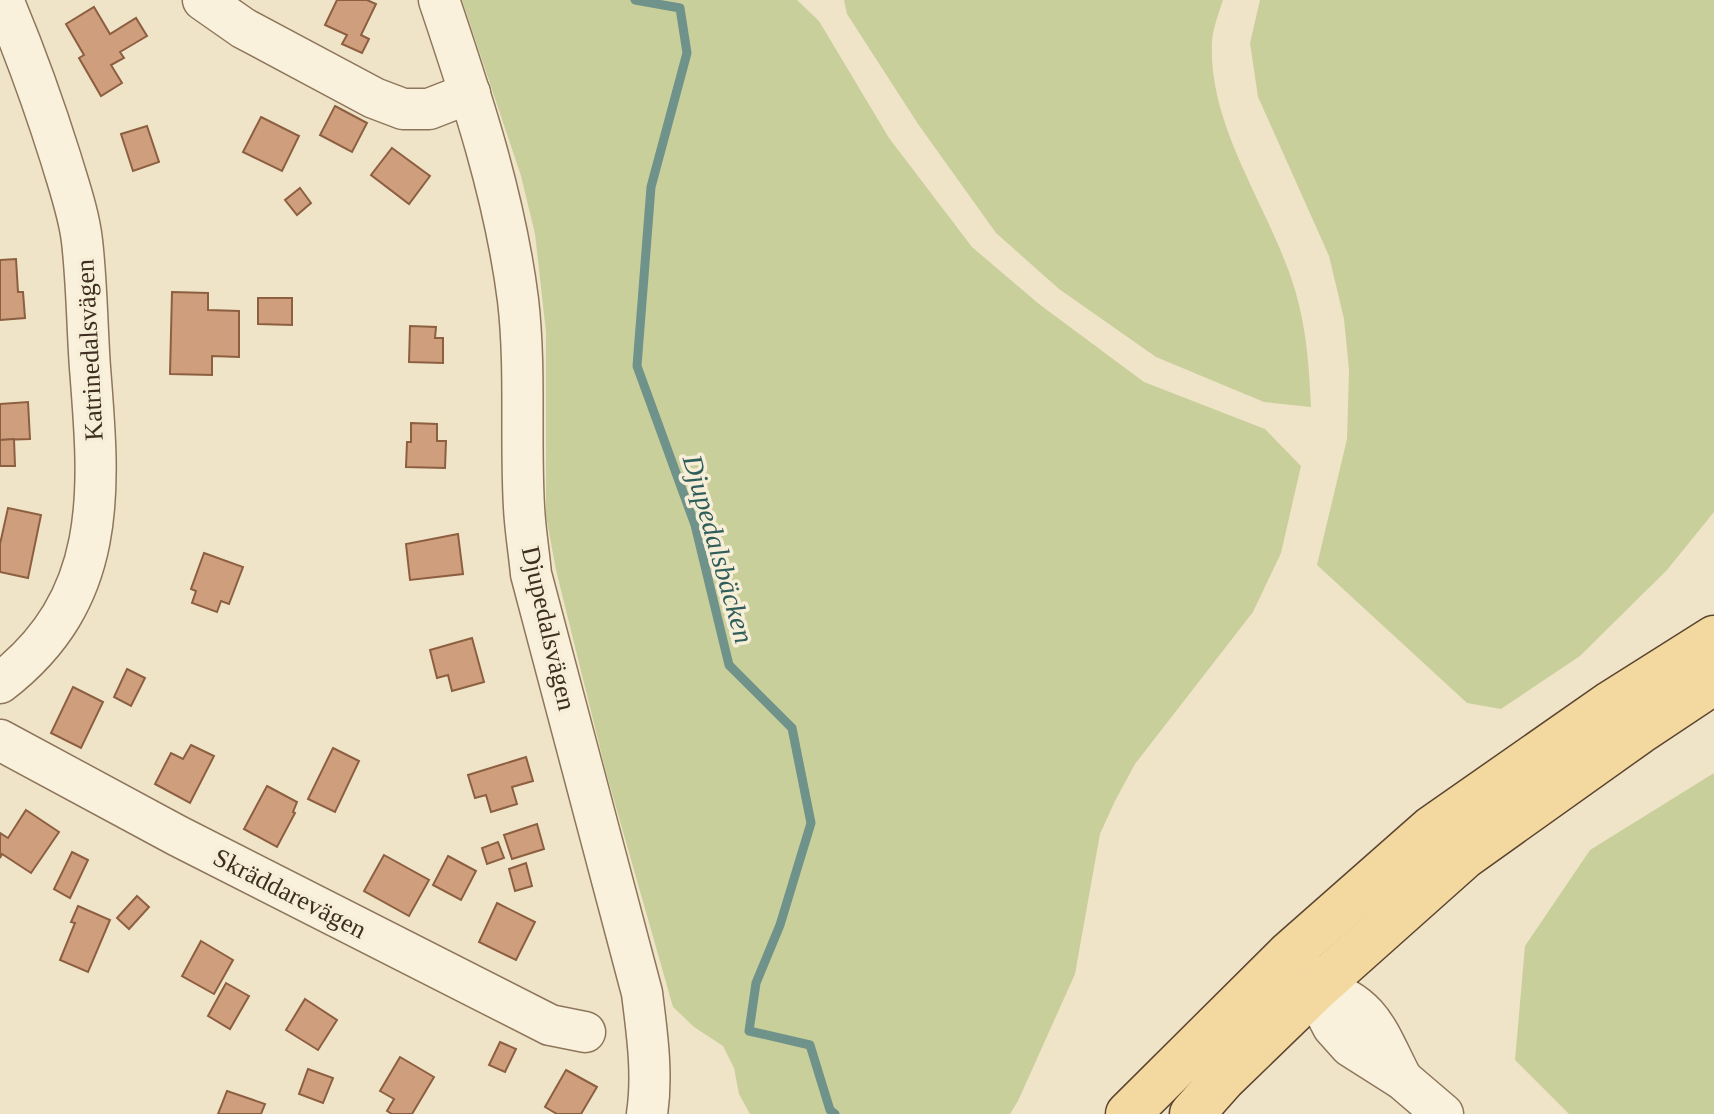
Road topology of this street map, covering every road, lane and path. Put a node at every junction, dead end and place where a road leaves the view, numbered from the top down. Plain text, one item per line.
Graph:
1 (3, 0) edge
2 (203, 0) edge
3 (439, 0) edge
4 (470, 93) junction
5 (1714, 638) edge
6 (1714, 682) edge
7 (0, 683) edge
8 (0, 740) edge
9 (1289, 954) junction
10 (1318, 987) junction
11 (585, 1032) dead end
12 (647, 1114) edge
13 (1128, 1114) edge
14 (1192, 1114) edge
15 (1443, 1114) edge

1 - 7 street, Katrinedalsvägen
2 - 4 street
3 - 4 street, Djupedalsvägen
4 - 12 street, Djupedalsvägen
5 - 9 main road
6 - 10 main road
8 - 11 street, Skräddarevägen
9 - 10 street
9 - 13 main road
10 - 14 main road
10 - 15 street

